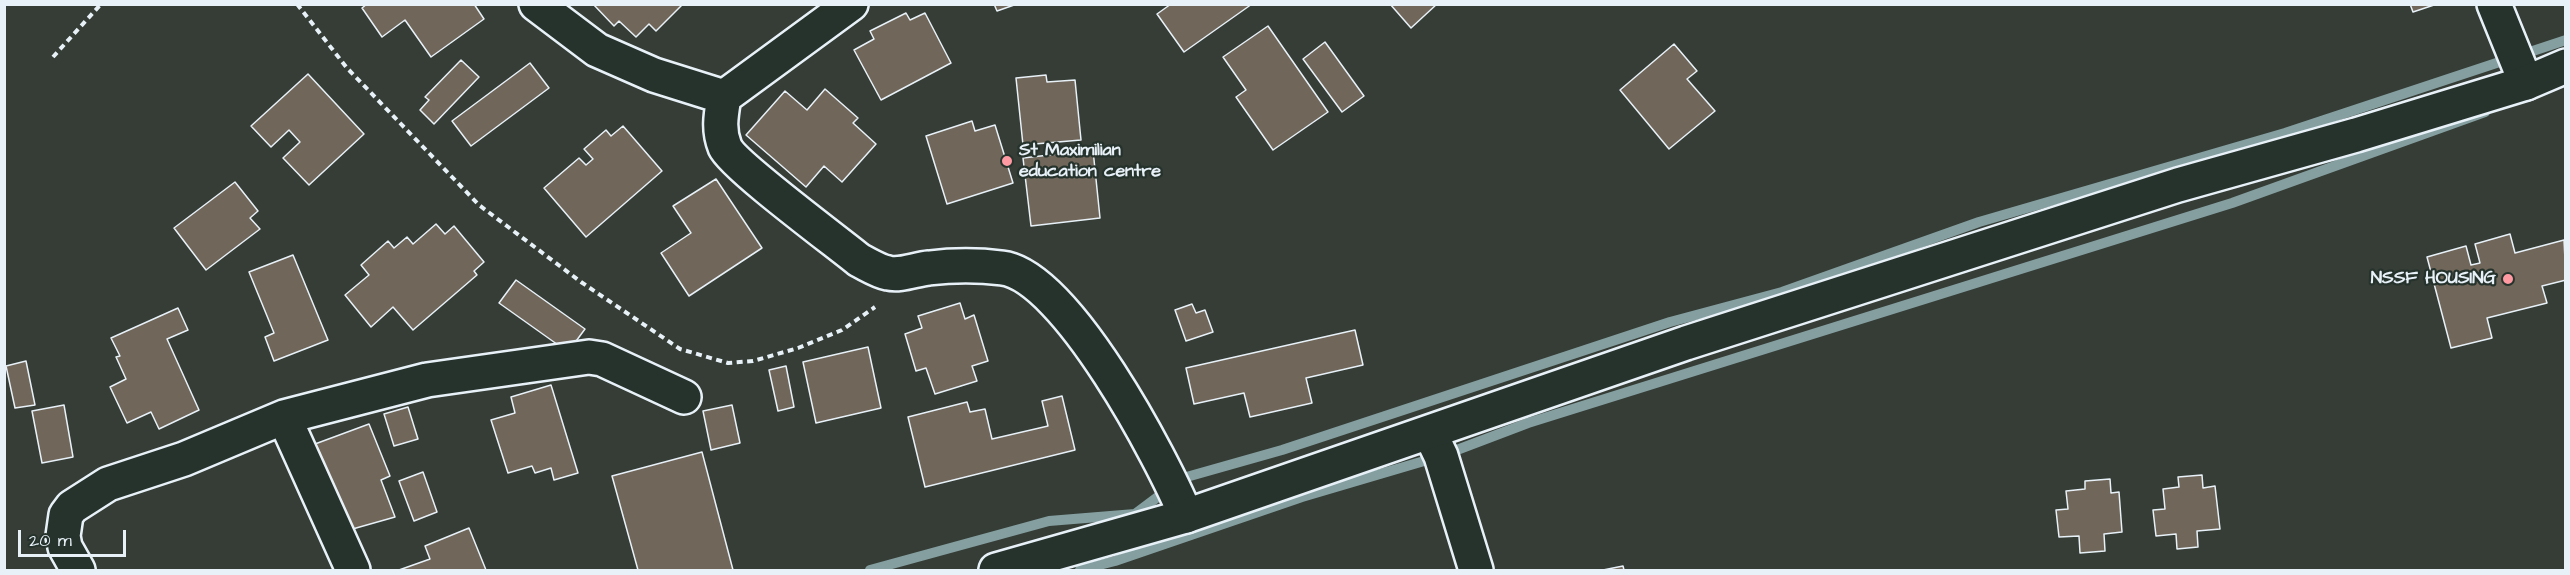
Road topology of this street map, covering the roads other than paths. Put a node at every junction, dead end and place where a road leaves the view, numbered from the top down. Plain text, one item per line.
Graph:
1 (536, 4) edge
2 (851, 4) edge
3 (2494, 4) edge
4 (2565, 66) edge
5 (2526, 83) junction
6 (724, 97) junction
7 (684, 397) dead end
8 (284, 417) junction
9 (1430, 433) junction
10 (1186, 516) junction
11 (78, 570) edge
12 (352, 570) edge
13 (996, 570) edge
14 (1476, 570) edge

1 - 6 street
2 - 6 street
3 - 5 street
4 - 5 street
5 - 9 street
6 - 10 street
7 - 8 street
8 - 11 street
8 - 12 street
9 - 10 street
9 - 14 street
10 - 13 street

